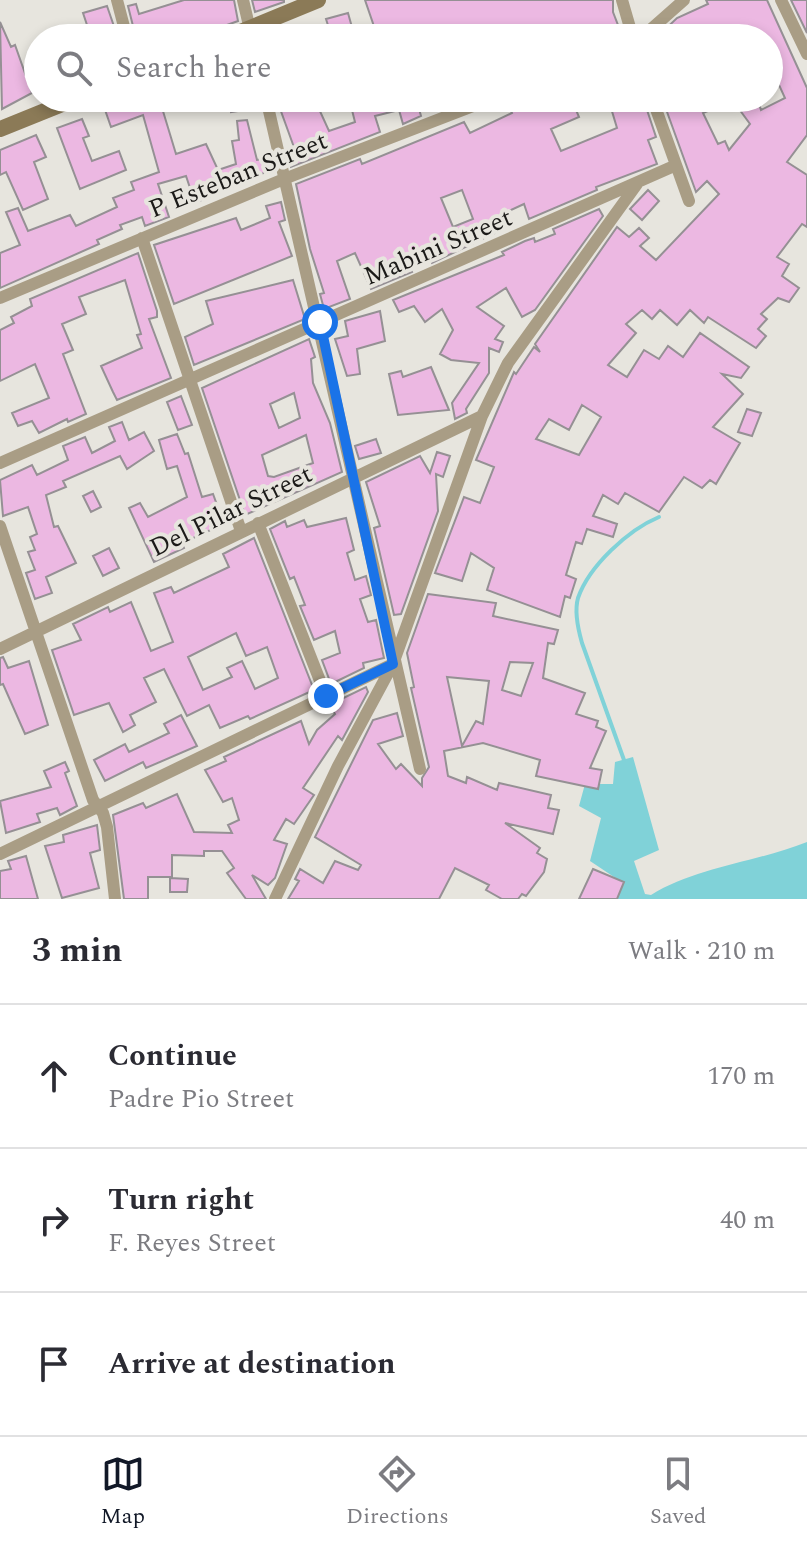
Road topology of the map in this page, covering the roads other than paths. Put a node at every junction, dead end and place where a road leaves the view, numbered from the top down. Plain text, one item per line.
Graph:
1 (117, 0) edge
2 (243, 0) edge
3 (318, 0) edge
4 (622, 0) edge
5 (684, 0) edge
6 (781, 0) edge
7 (123, 24) edge
8 (249, 24) edge
9 (269, 24) edge
10 (629, 24) edge
11 (657, 24) edge
12 (807, 54) edge
13 (42, 112) edge
14 (269, 112) edge
15 (458, 112) edge
16 (657, 112) edge
17 (0, 129) edge
18 (674, 166) junction
19 (284, 179) junction
20 (637, 184) junction
21 (689, 201) dead end
22 (142, 238) junction
23 (0, 298) edge
24 (320, 322) junction
25 (190, 380) junction
26 (482, 416) junction
27 (0, 463) edge
28 (354, 475) junction
29 (258, 523) junction
30 (0, 526) edge
31 (241, 531) junction
32 (37, 631) junction
33 (0, 649) edge
34 (393, 664) junction
35 (326, 696) junction
36 (420, 769) dead end
37 (97, 806) junction
38 (0, 854) edge
39 (115, 899) edge
40 (275, 899) edge

1 - 7 street
2 - 8 street
3 - 9 main road
4 - 10 street
5 - 11 street
6 - 12 street
13 - 17 main road
14 - 19 street
15 - 19 street, P Esteban Street
16 - 18 street
18 - 20 street, Mabini Street
18 - 21 street
19 - 22 street, P Esteban Street
19 - 24 street
20 - 24 street, Mabini Street
20 - 26 street
22 - 23 street, P Esteban Street
22 - 25 street
24 - 25 street, Mabini Street
24 - 28 street
25 - 27 street, Mabini Street
25 - 31 street
26 - 28 street, Del Pilar Street
26 - 34 street
28 - 29 street, Del Pilar Street
28 - 34 street
29 - 31 street, Del Pilar Street
29 - 35 street
30 - 32 street
31 - 32 street, Del Pilar Street
32 - 33 street, Del Pilar Street
32 - 37 street
34 - 35 street
34 - 36 street
34 - 40 street
35 - 37 street
37 - 38 street
37 - 39 street

